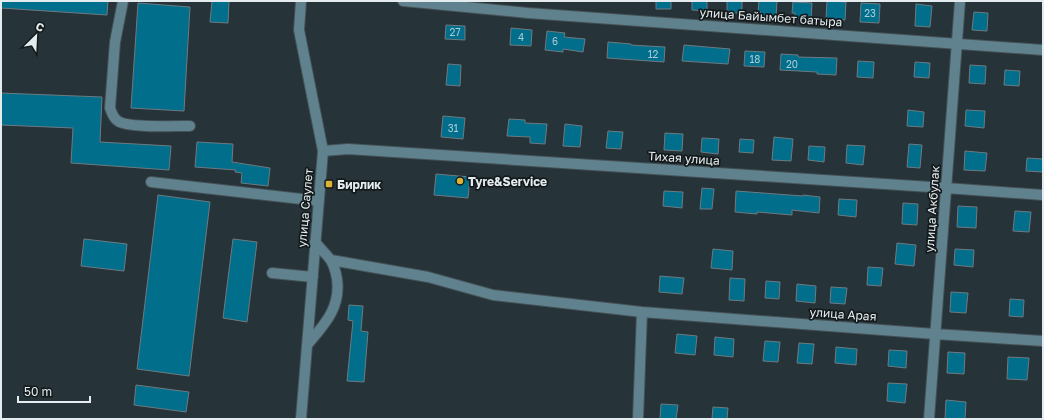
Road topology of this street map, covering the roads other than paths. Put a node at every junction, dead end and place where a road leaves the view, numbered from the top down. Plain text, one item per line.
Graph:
1 (123, 1) edge
2 (301, 1) edge
3 (402, 1) edge
4 (960, 1) edge
5 (957, 44) junction
6 (1043, 50) edge
7 (190, 126) dead end
8 (323, 151) junction
9 (151, 182) dead end
10 (946, 188) junction
11 (1043, 195) edge
12 (319, 201) junction
13 (315, 242) junction
14 (331, 260) junction
15 (272, 273) dead end
16 (313, 277) junction
17 (642, 312) junction
18 (935, 334) junction
19 (1043, 341) edge
20 (307, 345) junction
21 (301, 419) edge
22 (638, 419) edge
23 (929, 419) edge

1 - 7 street
2 - 8 street, улица Саулет
3 - 5 street, улица Байымбет батыра
4 - 5 street, улица Акбулак
5 - 6 street, улица Байымбет батыра
5 - 10 street, улица Акбулак
8 - 10 street, Тихая улица
8 - 12 street, улица Саулет
9 - 12 street
10 - 11 street, Тихая улица
10 - 18 street, улица Акбулак
12 - 13 street, улица Саулет
13 - 14 street
13 - 16 street, улица Саулет
14 - 17 street, улица Арая
14 - 20 street
15 - 16 street
16 - 20 street, улица Саулет
17 - 18 street, улица Арая
17 - 22 street
18 - 19 street, улица Арая
18 - 23 street, улица Акбулак
20 - 21 street, улица Саулет

